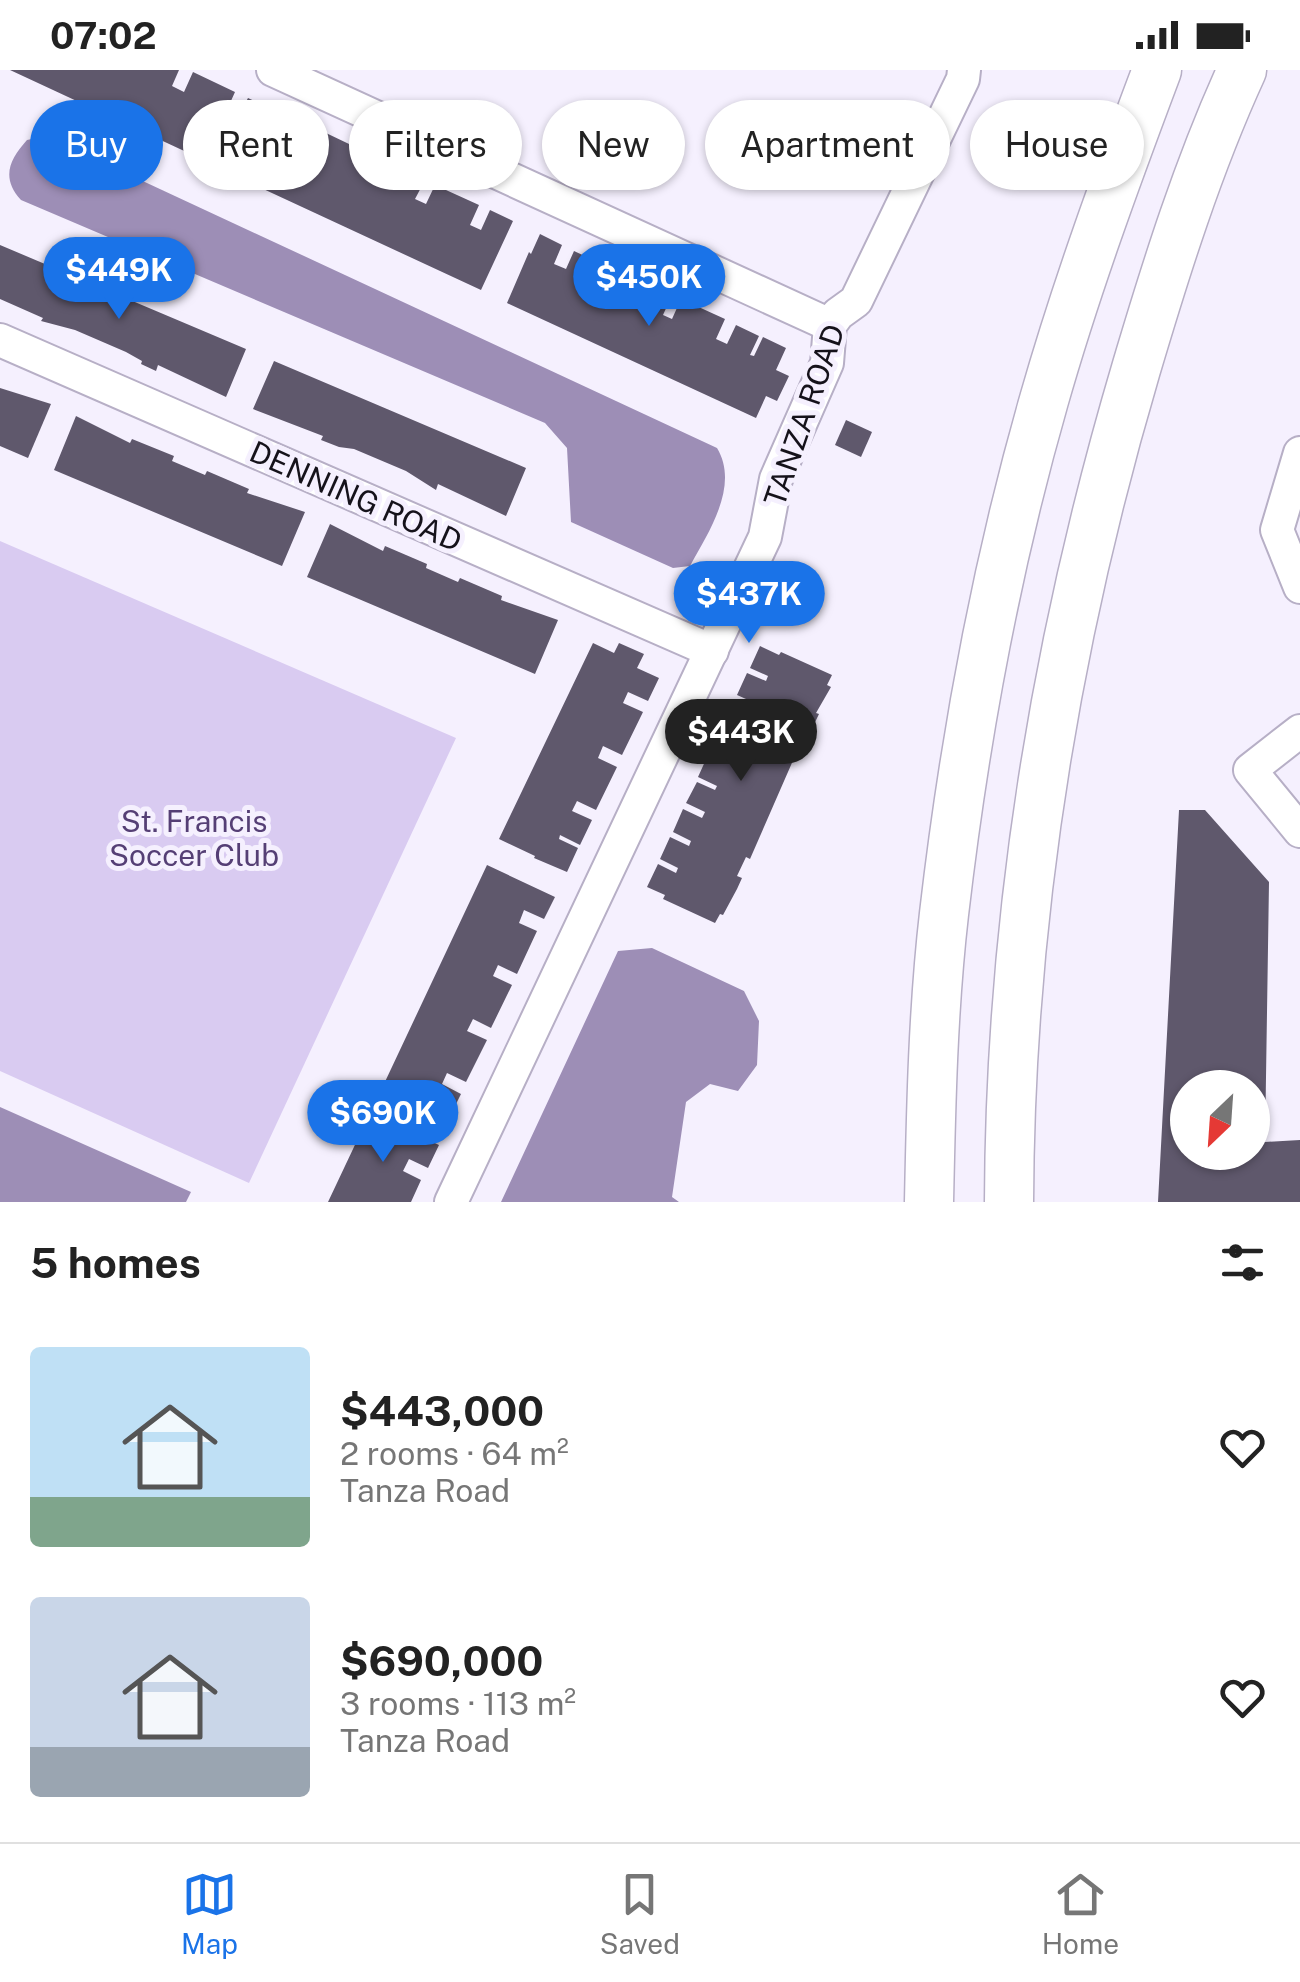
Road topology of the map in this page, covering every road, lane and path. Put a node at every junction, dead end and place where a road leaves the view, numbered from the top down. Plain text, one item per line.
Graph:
1 (273, 70) edge
2 (964, 70) edge
3 (1157, 70) edge
4 (1242, 70) edge
5 (830, 325) junction
6 (0, 340) edge
7 (1300, 453) edge
8 (1300, 587) edge
9 (712, 651) junction
10 (1300, 731) edge
11 (1300, 831) edge
12 (451, 1202) edge
13 (929, 1202) edge
14 (1009, 1202) edge

1 - 5 street
2 - 5 street, TANZA ROAD
3 - 13 highway
4 - 14 highway
5 - 9 street, TANZA ROAD
6 - 9 street, DENNING ROAD
7 - 8 street
9 - 12 street, TANZA ROAD
10 - 11 street

